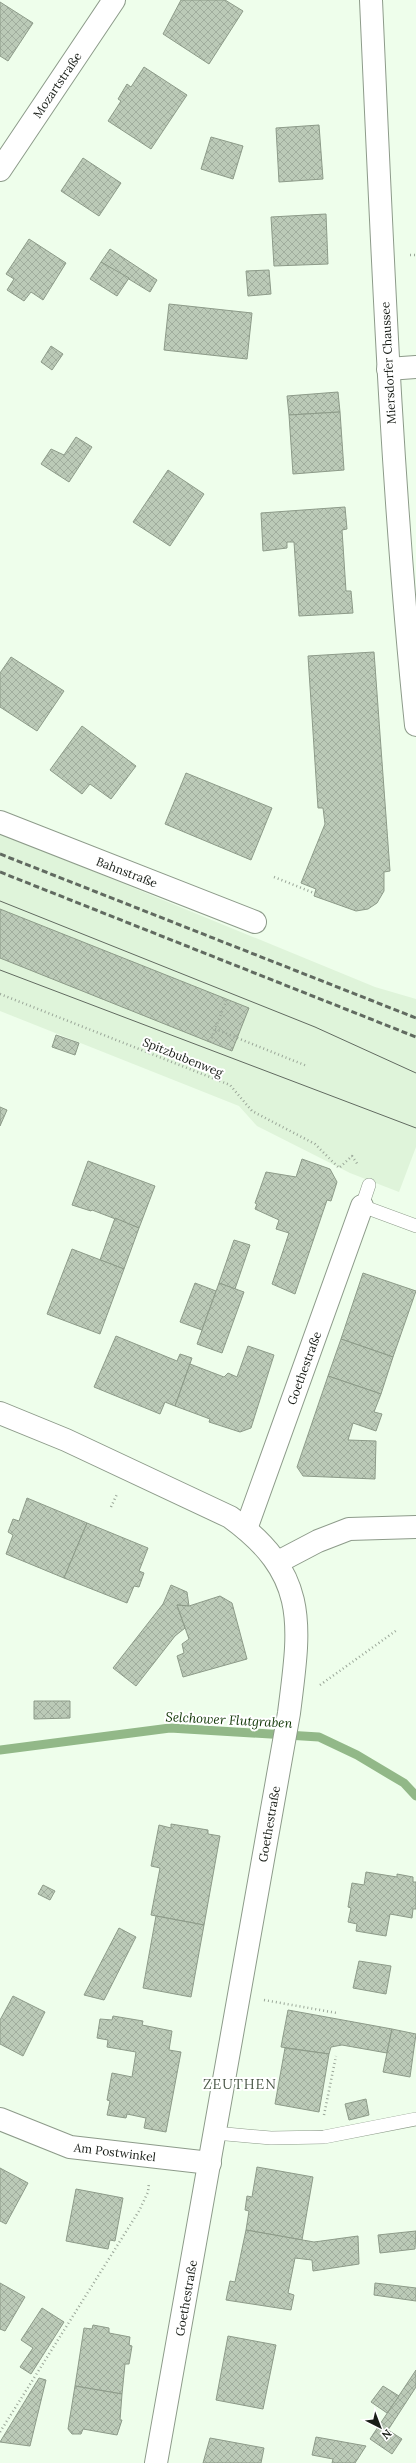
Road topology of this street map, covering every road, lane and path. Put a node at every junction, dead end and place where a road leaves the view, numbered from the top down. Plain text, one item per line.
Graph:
1 (114, 0) edge
2 (371, 0) edge
3 (0, 170) edge
4 (410, 255) dead end
5 (416, 255) edge
6 (416, 367) edge
7 (388, 369) junction
8 (416, 725) edge
9 (0, 822) edge
10 (274, 877) dead end
11 (314, 893) dead end
12 (255, 922) dead end
13 (0, 994) edge
14 (227, 999) dead end
15 (215, 1029) junction
16 (210, 1042) dead end
17 (307, 1066) dead end
18 (352, 1156) dead end
19 (369, 1185) dead end
20 (362, 1206) junction
21 (416, 1226) edge
22 (0, 1413) edge
23 (117, 1494) dead end
24 (111, 1507) dead end
25 (416, 1528) edge
26 (246, 1529) junction
27 (278, 1562) junction
28 (398, 1630) dead end
29 (315, 1689) dead end
30 (262, 1999) dead end
31 (337, 2012) dead end
32 (336, 2056) dead end
33 (318, 2116) dead end
34 (416, 2119) edge
35 (0, 2120) edge
36 (215, 2133) junction
37 (152, 2157) junction
38 (210, 2163) junction
39 (0, 2432) edge
40 (156, 2463) edge

1 - 3 street, Mozartstraße
2 - 7 street, Miersdorfer Chaussee
4 - 5 path
6 - 7 street
7 - 8 street, Miersdorfer Chaussee
9 - 12 street, Bahnstraße
10 - 11 path
13 - 18 path, Spitzbubenweg
14 - 15 path
15 - 16 path
15 - 17 path
19 - 20 lane
20 - 21 lane
20 - 26 street, Goethestraße
22 - 26 street, Goethestraße
23 - 24 path
25 - 27 street
26 - 27 street, Goethestraße
27 - 36 street, Goethestraße
28 - 29 path
30 - 31 path
32 - 33 path
34 - 36 lane
35 - 37 street, Am Postwinkel
36 - 38 street, Goethestraße
37 - 38 street, Am Postwinkel
37 - 39 path
38 - 40 street, Goethestraße

